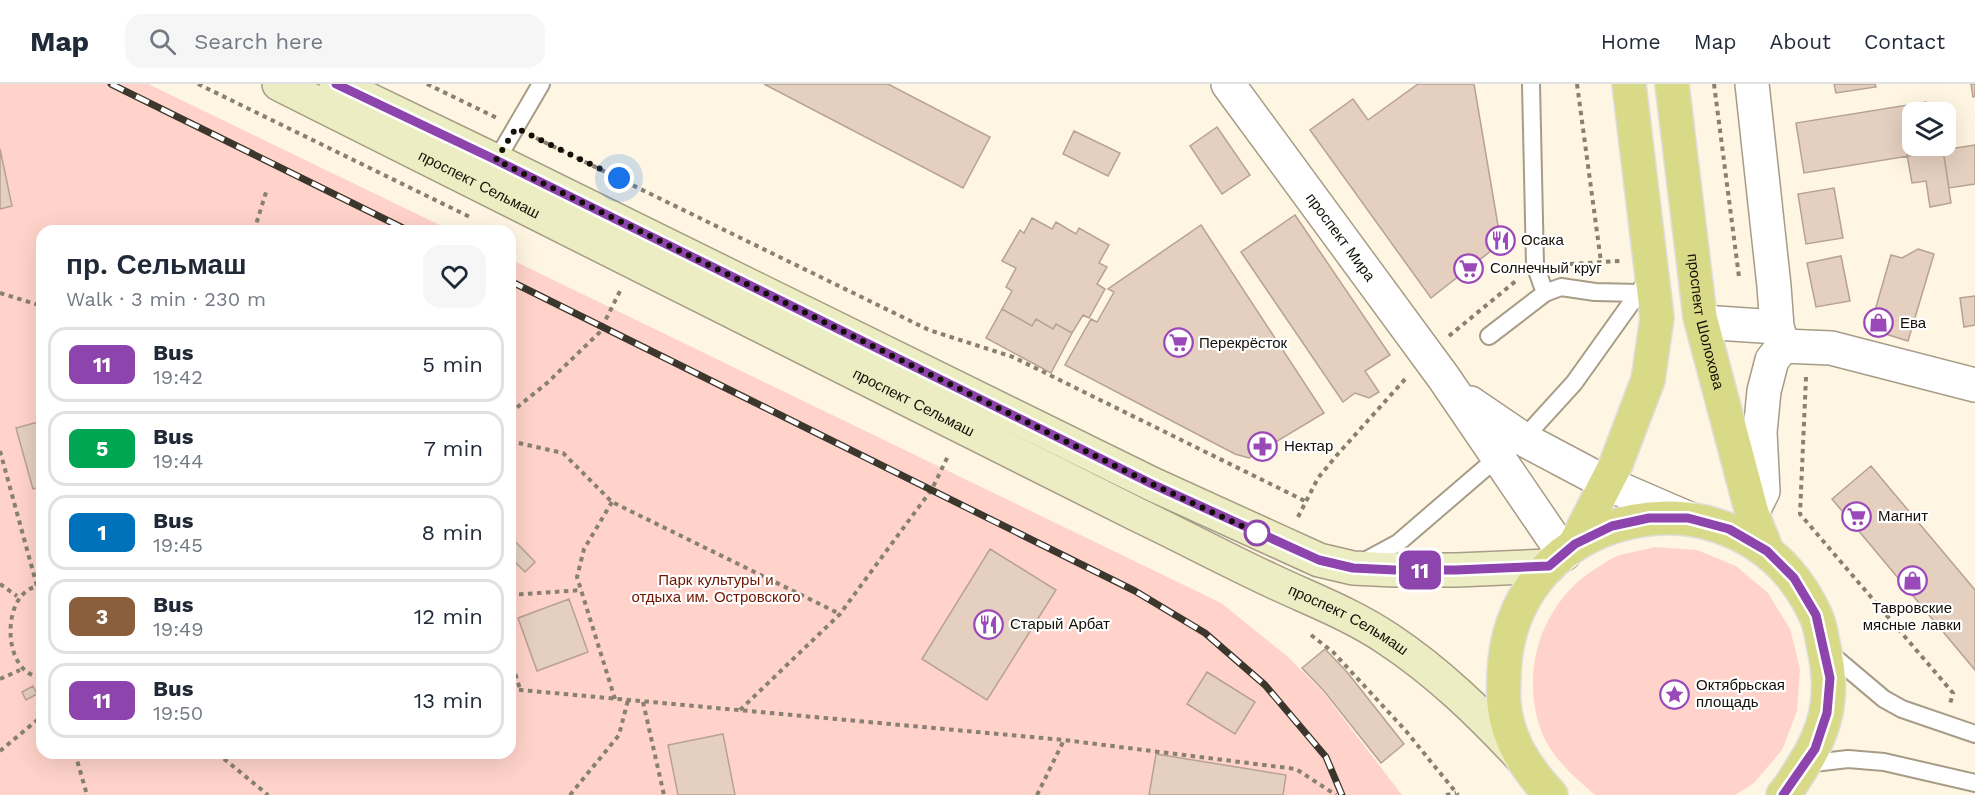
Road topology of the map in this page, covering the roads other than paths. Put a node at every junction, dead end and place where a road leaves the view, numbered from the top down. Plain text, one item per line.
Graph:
1 (279, 84) edge
2 (541, 84) edge
3 (1228, 84) edge
4 (1531, 84) edge
5 (1629, 84) edge
6 (1672, 84) edge
7 (1752, 84) edge
8 (339, 85) edge
9 (496, 160) junction
10 (1646, 283) junction
11 (1545, 293) junction
12 (1702, 322) junction
13 (1489, 336) dead end
14 (1789, 340) junction
15 (1975, 385) edge
16 (1510, 448) junction
17 (1606, 483) junction
18 (1752, 513) junction
19 (1688, 518) junction
20 (1767, 551) junction
21 (1563, 555) junction
22 (1353, 568) junction
23 (1824, 649) junction
24 (1975, 734) edge
25 (1522, 758) junction
26 (1805, 764) junction
27 (1975, 783) edge
28 (1784, 794) edge
29 (1551, 795) edge

1 - 25 main road, проспект Сельмаш
2 - 9 lane
3 - 16 street, проспект Мира
4 - 11 lane
5 - 10 main road
6 - 12 main road, проспект Шолохова
7 - 14 street
8 - 9 main road, проспект Сельмаш
9 - 22 main road, проспект Сельмаш
10 - 11 lane
10 - 16 lane
10 - 17 main road
11 - 13 lane
12 - 14 street
12 - 18 main road, проспект Шолохова
14 - 15 street
14 - 18 street
16 - 17 street, проспект Мира
16 - 21 street, проспект Мира
16 - 22 lane
17 - 19 street, проспект Мира
17 - 21 main road
18 - 20 main road, проспект Шолохова
19 - 20 main road
19 - 21 main road
20 - 23 main road
21 - 22 main road, проспект Сельмаш
21 - 25 main road
23 - 24 lane
23 - 26 main road
25 - 29 main road
26 - 27 lane
26 - 28 main road

